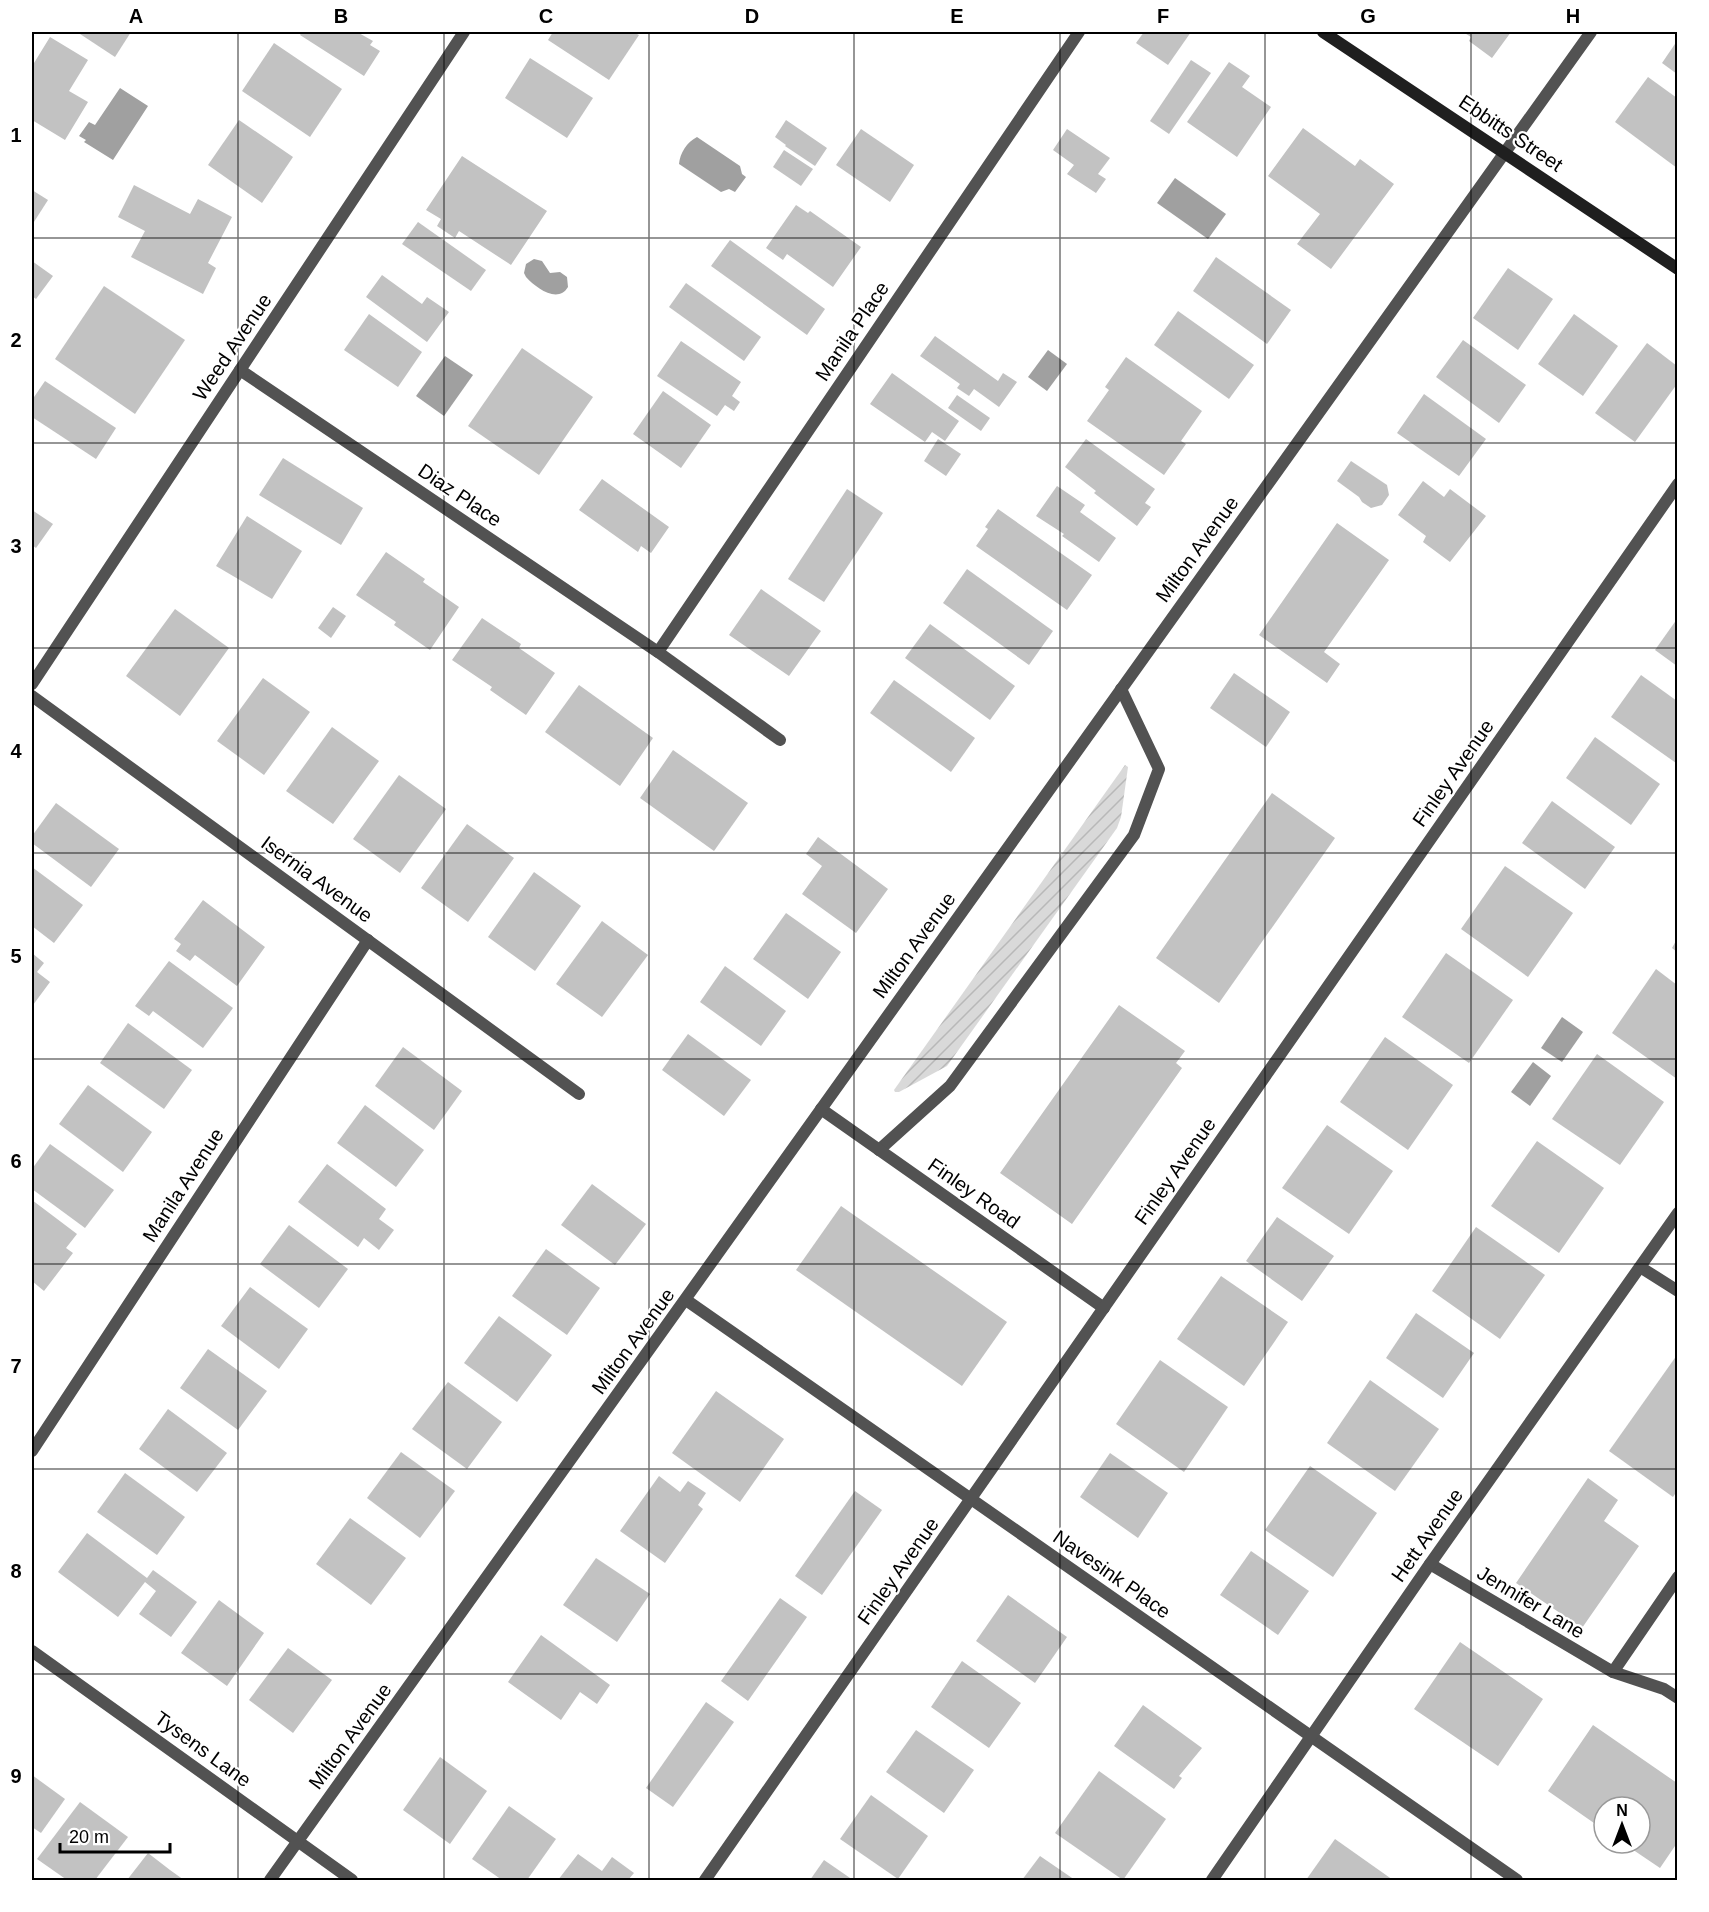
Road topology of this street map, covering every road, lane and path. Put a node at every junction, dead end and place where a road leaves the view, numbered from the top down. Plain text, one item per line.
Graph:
1 (464, 32) edge
2 (1079, 32) edge
3 (1323, 32) edge
4 (1591, 32) edge
5 (1504, 152) junction
6 (1677, 268) edge
7 (240, 370) junction
8 (1677, 484) edge
9 (658, 652) junction
10 (32, 684) edge
11 (1121, 689) junction
12 (32, 696) edge
13 (780, 740) dead end
14 (368, 940) junction
15 (579, 1094) dead end
16 (821, 1109) junction
17 (879, 1150) junction
18 (1677, 1213) edge
19 (1640, 1267) junction
20 (1677, 1291) edge
21 (686, 1300) junction
22 (1104, 1308) junction
23 (32, 1451) edge
24 (972, 1500) junction
25 (1430, 1564) junction
26 (1677, 1577) edge
27 (32, 1651) edge
28 (1613, 1672) junction
29 (1677, 1698) edge
30 (1311, 1737) junction
31 (298, 1841) junction
32 (270, 1881) edge
33 (352, 1881) edge
34 (705, 1881) edge
35 (1212, 1881) edge
36 (1517, 1881) edge

1 - 7 street, Weed Avenue
2 - 9 street, Manila Place
3 - 5 street, Ebbitts Street
4 - 5 street, Milton Avenue
5 - 6 street, Ebbitts Street
5 - 11 street, Milton Avenue
7 - 9 street, Diaz Place
7 - 10 street, Weed Avenue
8 - 22 street, Finley Avenue
9 - 13 street, Diaz Place
11 - 16 street, Milton Avenue
11 - 17 street
12 - 14 street, Isernia Avenue
14 - 15 street, Isernia Avenue
14 - 23 street, Manila Avenue
16 - 17 street, Finley Road
16 - 21 street, Milton Avenue
17 - 22 street, Finley Road
18 - 19 street, Hett Avenue
19 - 20 street
19 - 25 street, Hett Avenue
21 - 24 street, Navesink Place
21 - 31 street, Milton Avenue
22 - 24 street, Finley Avenue
24 - 30 street, Navesink Place
24 - 34 street, Finley Avenue
25 - 28 street, Jennifer Lane
25 - 30 street, Hett Avenue
26 - 28 street
27 - 31 street, Tysens Lane
28 - 29 street, Jennifer Lane
30 - 35 street, Hett Avenue
30 - 36 street, Navesink Place
31 - 32 street, Milton Avenue
31 - 33 street, Tysens Lane

